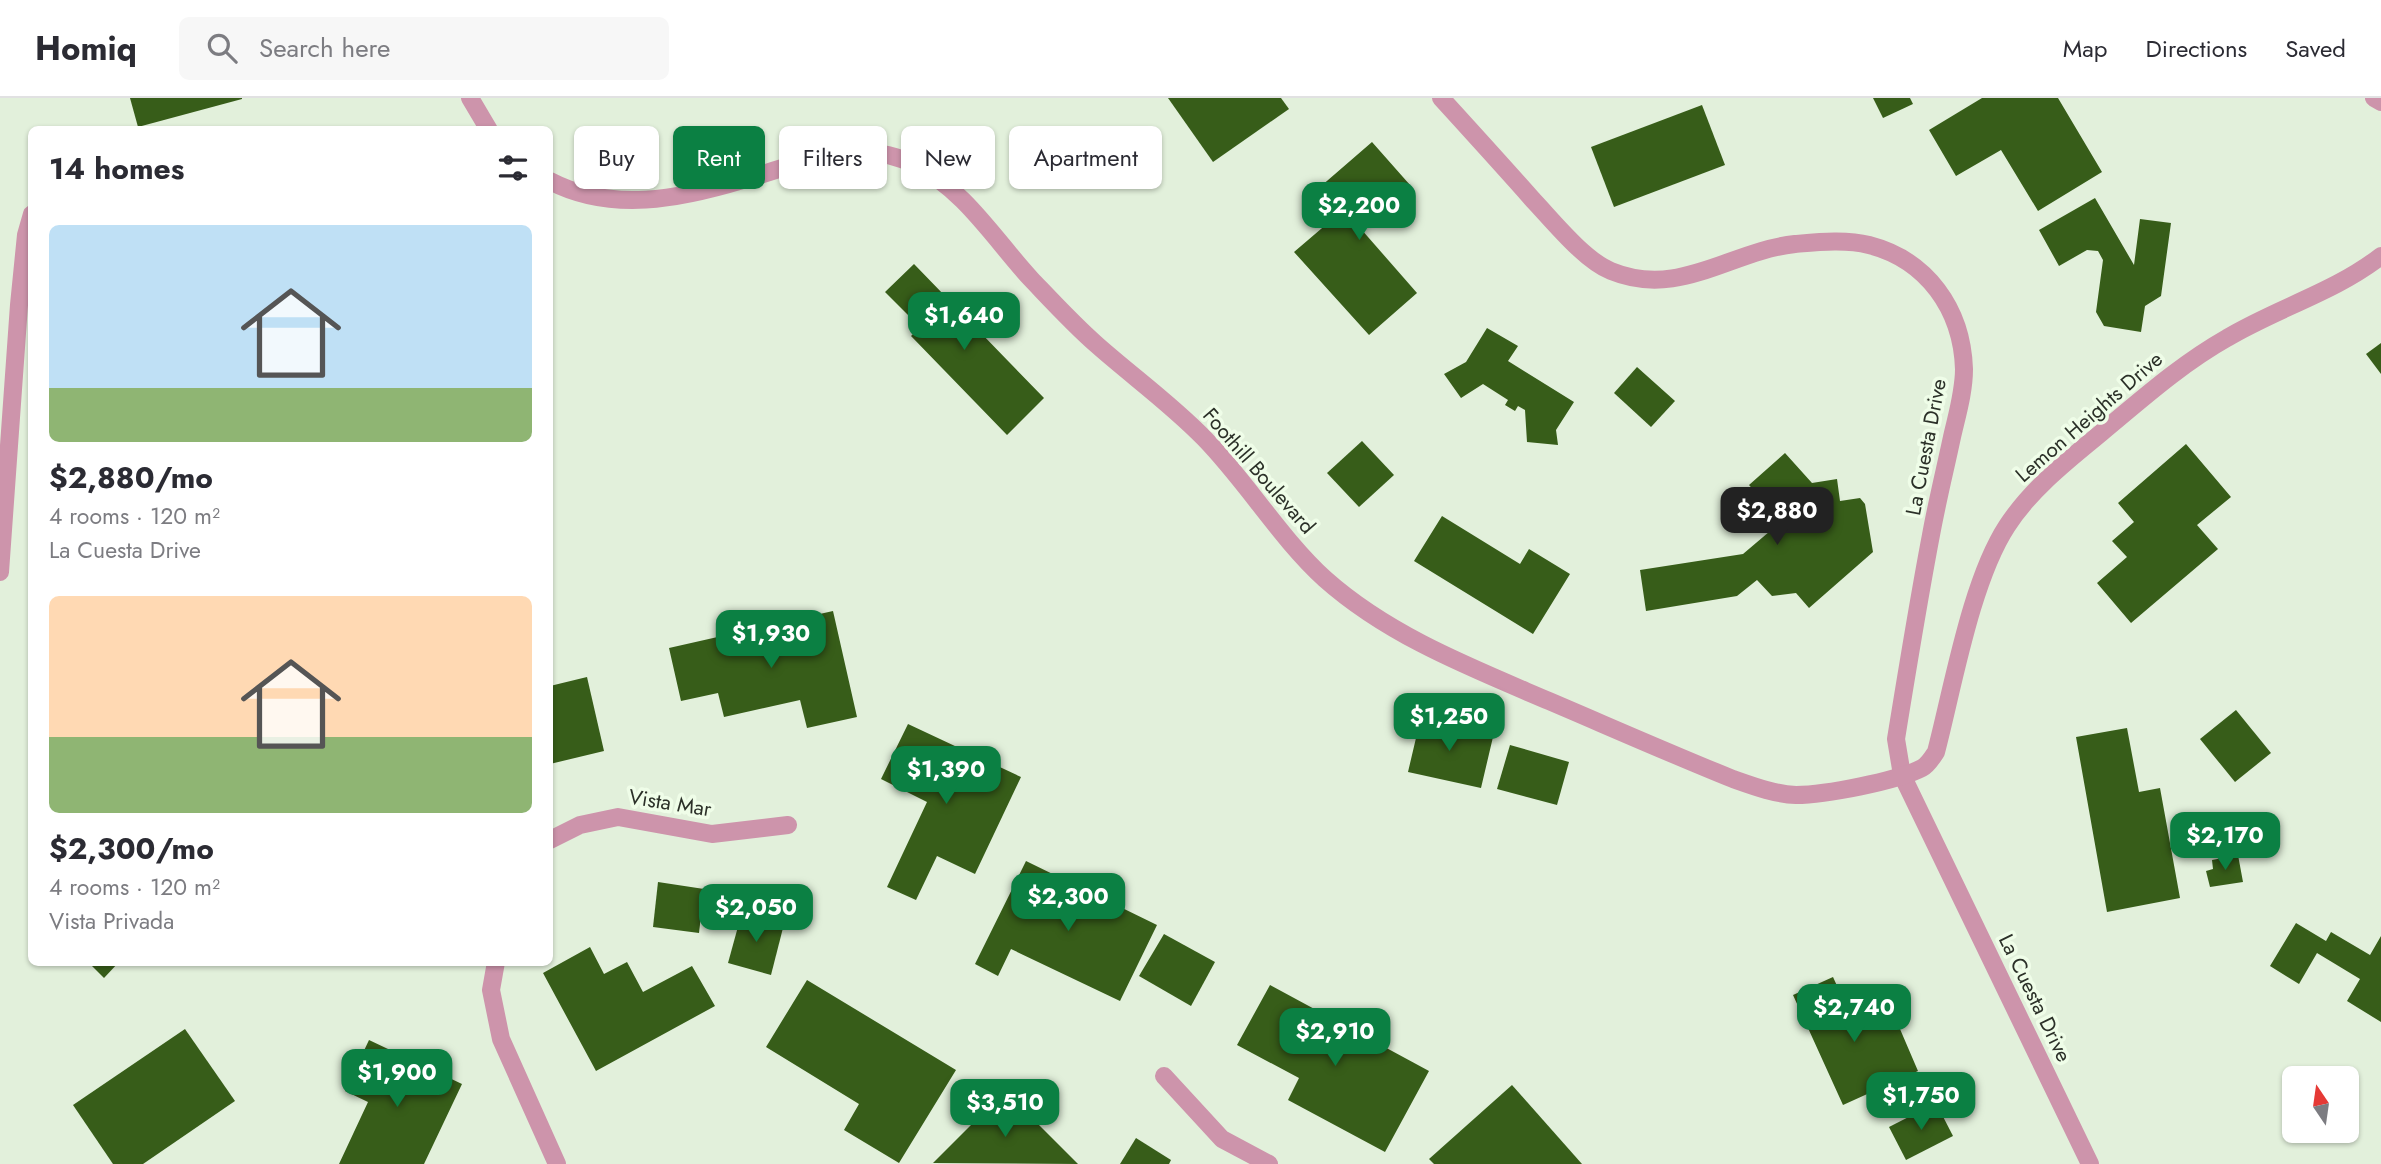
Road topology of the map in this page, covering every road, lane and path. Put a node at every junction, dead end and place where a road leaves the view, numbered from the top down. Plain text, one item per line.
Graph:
1 (470, 98) edge
2 (1441, 98) edge
3 (2374, 98) edge
4 (2381, 102) edge
5 (487, 126) edge
6 (553, 182) edge
7 (28, 227) edge
8 (2381, 256) edge
9 (0, 304) edge
10 (19, 305) junction
11 (0, 572) edge
12 (1902, 775) junction
13 (788, 825) dead end
14 (553, 838) edge
15 (495, 966) edge
16 (1164, 1076) dead end
17 (557, 1164) edge
18 (1269, 1164) edge
19 (2090, 1164) edge

1 - 5 street
2 - 12 street, La Cuesta Drive
3 - 4 street
6 - 12 street, Foothill Boulevard
7 - 10 street
8 - 12 street, Lemon Heights Drive
9 - 10 street
10 - 11 street
12 - 19 street, La Cuesta Drive
13 - 14 street, Vista Mar
15 - 17 street
16 - 18 street

